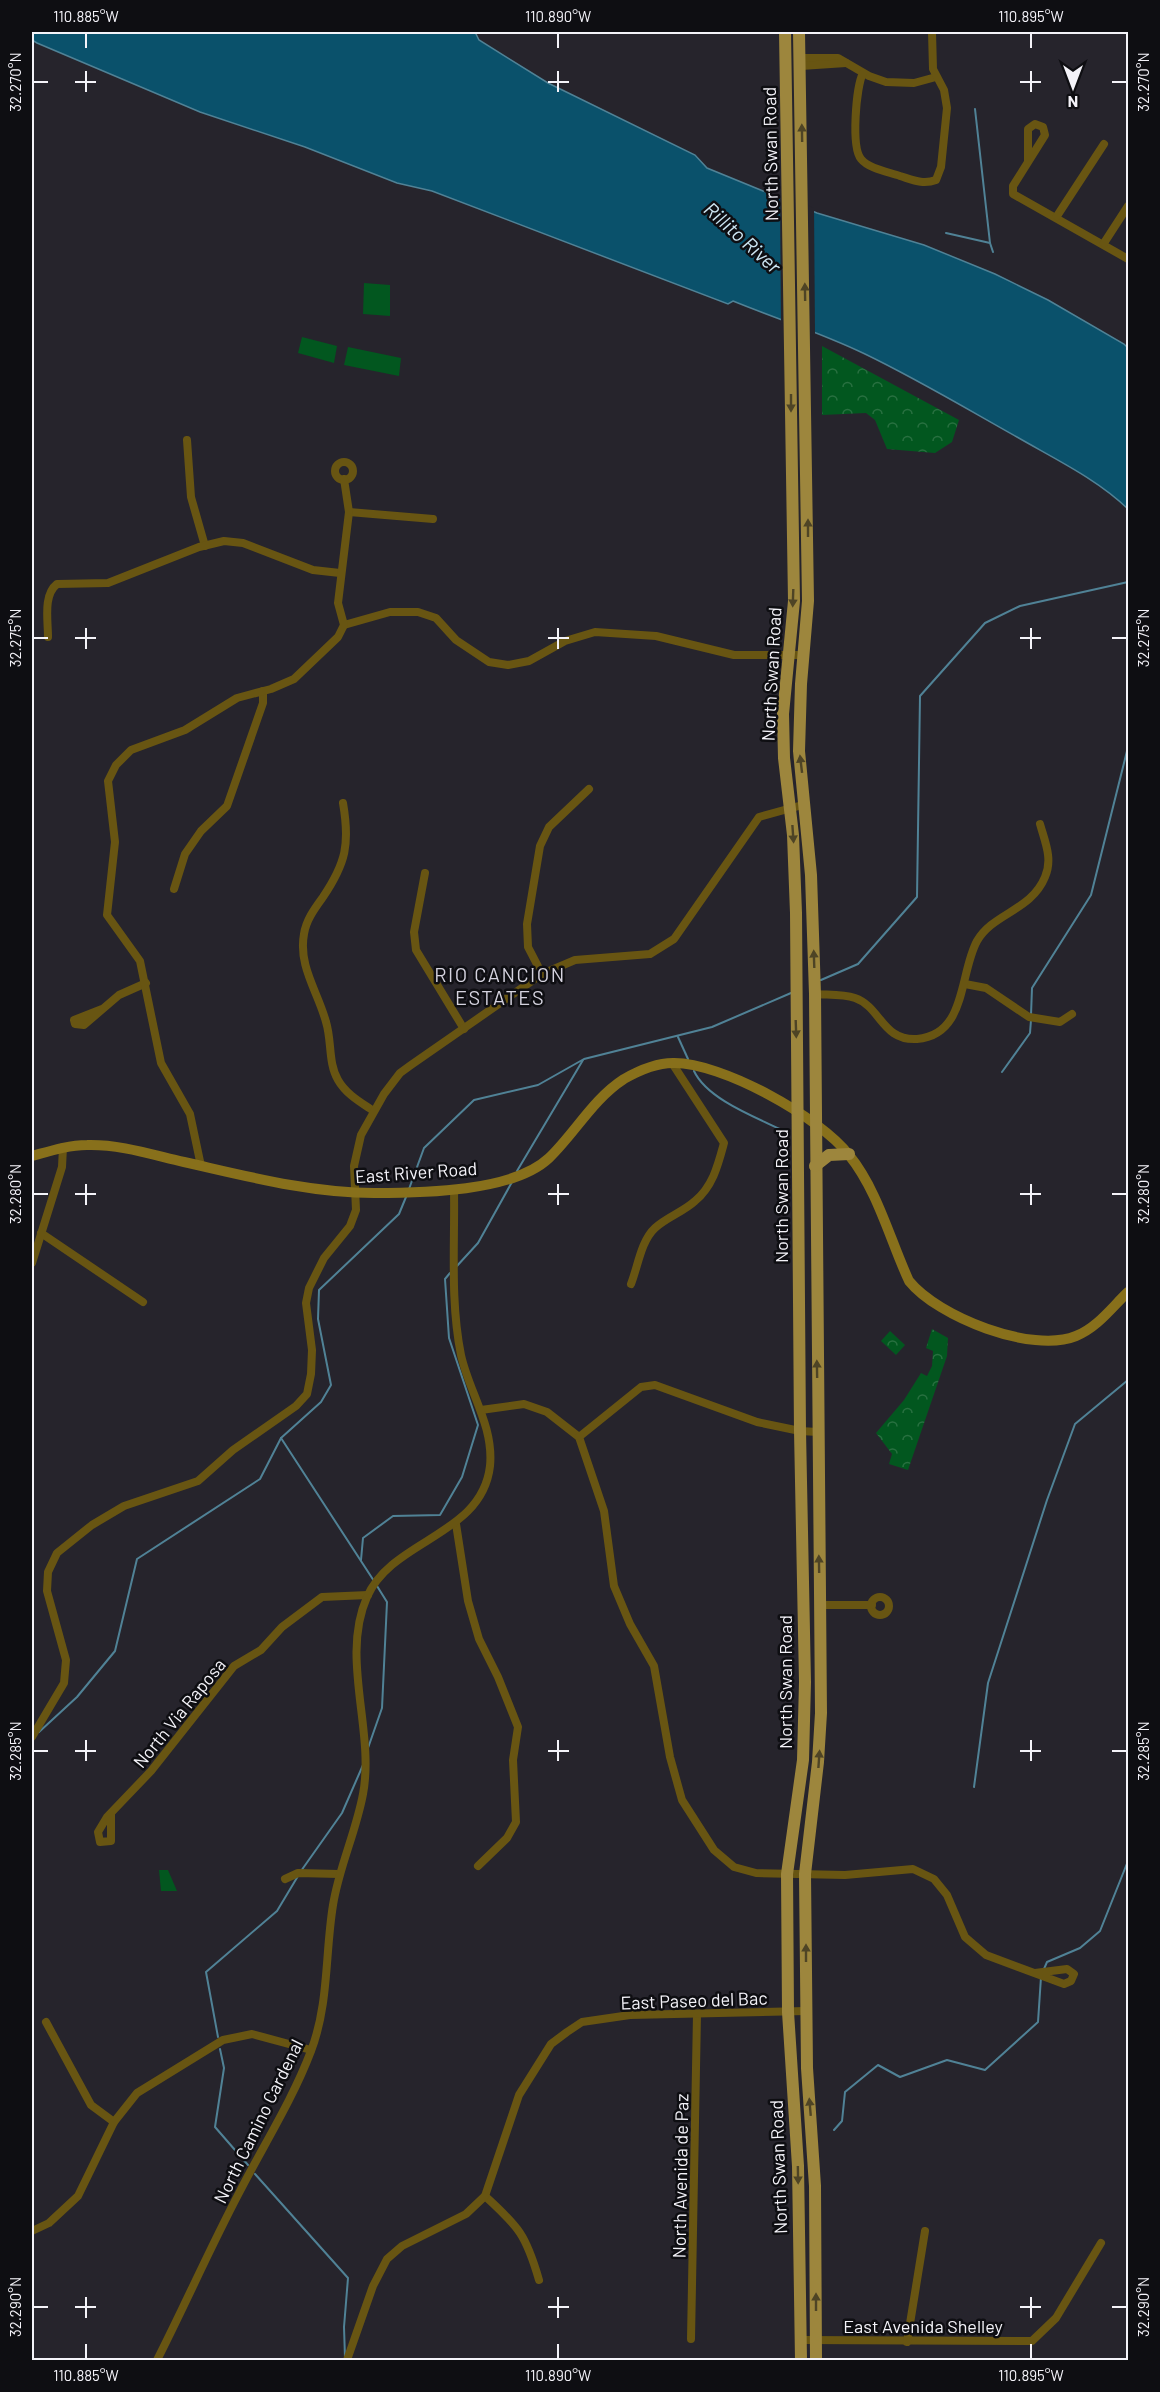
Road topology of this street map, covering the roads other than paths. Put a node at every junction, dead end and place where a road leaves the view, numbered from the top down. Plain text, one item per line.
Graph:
1 (785, 32) edge
2 (799, 32) edge
3 (932, 32) edge
4 (800, 62) junction
5 (863, 73) junction
6 (936, 77) junction
7 (1104, 144) dead end
8 (1028, 161) dead end
9 (1128, 206) edge
10 (1057, 216) junction
11 (1104, 243) junction
12 (1128, 259) edge
13 (187, 441) dead end
14 (344, 479) dead end
15 (349, 512) junction
16 (433, 519) dead end
17 (205, 546) junction
18 (340, 573) junction
19 (344, 625) junction
20 (48, 637) dead end
21 (788, 654) junction
22 (803, 655) junction
23 (262, 692) junction
24 (589, 789) dead end
25 (343, 803) dead end
26 (806, 804) junction
27 (790, 806) junction
28 (1040, 824) dead end
29 (425, 873) dead end
30 (174, 889) dead end
31 (542, 974) junction
32 (146, 983) junction
33 (965, 984) junction
34 (814, 994) junction
35 (102, 1009) dead end
36 (1072, 1014) dead end
37 (464, 1029) junction
38 (672, 1063) junction
39 (372, 1110) junction
40 (798, 1111) junction
41 (814, 1122) junction
42 (63, 1148) junction
43 (849, 1154) junction
44 (32, 1156) edge
45 (201, 1166) junction
46 (815, 1166) junction
47 (454, 1189) junction
48 (355, 1193) junction
49 (41, 1233) junction
50 (32, 1263) edge
51 (631, 1284) dead end
52 (1128, 1292) edge
53 (143, 1302) dead end
54 (481, 1410) junction
55 (800, 1431) junction
56 (818, 1432) junction
57 (579, 1437) junction
58 (456, 1524) junction
59 (368, 1595) junction
60 (820, 1605) junction
61 (872, 1605) dead end
62 (32, 1737) edge
63 (111, 1813) dead end
64 (478, 1866) dead end
65 (339, 1874) junction
66 (787, 1874) junction
67 (805, 1874) junction
68 (285, 1879) dead end
69 (1035, 1973) dead end
70 (806, 2011) junction
71 (788, 2012) junction
72 (697, 2013) junction
73 (46, 2022) dead end
74 (311, 2050) junction
75 (114, 2122) junction
76 (485, 2196) junction
77 (32, 2231) edge
78 (925, 2232) dead end
79 (1101, 2243) dead end
80 (539, 2280) dead end
81 (692, 2339) dead end
82 (801, 2340) junction
83 (816, 2341) junction
84 (907, 2342) junction
85 (158, 2361) edge
86 (348, 2361) edge
87 (801, 2361) edge
88 (816, 2361) edge

1 -> 21 main road, North Swan Road
2 - 4 main road, North Swan Road
3 - 6 street
4 - 5 street
22 -> 4 main road, North Swan Road
5 - 6 street
5 - 6 street
7 - 10 street
8 - 10 street
9 - 11 street
10 - 11 street
11 - 12 street
13 - 17 street
14 - 15 street
15 - 16 street
15 - 18 street
17 - 18 street
17 - 20 street
18 - 19 street
19 - 21 street
19 - 23 street
21 - 22 street
21 - 27 main road, North Swan Road
26 -> 22 main road, North Swan Road
23 - 30 street
23 - 32 street
24 - 31 street
25 - 39 street
26 - 27 street
34 -> 26 main road, North Swan Road
27 - 31 street
27 -> 40 main road, North Swan Road
28 - 33 street
29 - 37 street
31 - 37 street
32 - 35 street
32 - 45 street
33 - 34 street
33 - 36 street
34 - 41 main road, North Swan Road
37 - 39 street
38 - 40 street, East River Road
38 - 47 street, East River Road
38 - 51 street
39 - 48 street
40 - 41 street, East River Road
40 - 55 main road, North Swan Road
41 - 43 street, East River Road
41 - 46 main road, North Swan Road
42 - 44 street, East River Road
42 - 45 street, East River Road
42 - 49 street
43 - 46 main road
43 - 52 street, East River Road
45 - 48 street, East River Road
56 -> 46 main road, North Swan Road
47 - 48 street, East River Road
47 - 54 street, North Camino Cardenal
48 - 62 street
49 - 50 street
49 - 53 street
54 - 57 street
54 - 58 street, North Camino Cardenal
55 - 56 street
55 - 57 street
55 - 66 main road, North Swan Road
60 -> 56 main road, North Swan Road
57 - 66 street
58 - 59 street, North Camino Cardenal
58 - 64 street
59 - 63 street, North Via Raposa
59 - 65 street, North Camino Cardenal
60 - 61 street
67 -> 60 main road, North Swan Road
65 - 68 street
65 - 74 street, North Camino Cardenal
66 - 67 street
66 - 71 main road, North Swan Road
67 - 69 street
70 -> 67 main road, North Swan Road
70 - 71 street, East Paseo del Bac
83 -> 70 main road, North Swan Road
71 - 72 street, East Paseo del Bac
71 -> 82 main road, North Swan Road
72 - 76 street, East Paseo del Bac
72 - 81 street, North Avenida de Paz
73 - 75 street
74 - 75 street
74 - 85 street, North Camino Cardenal
75 - 77 street
76 - 80 street
76 - 86 street
78 - 84 street
79 - 84 street, East Avenida Shelley
82 - 83 street, East Avenida Shelley
82 - 87 main road, North Swan Road
83 - 84 street, East Avenida Shelley
83 - 88 main road, North Swan Road

